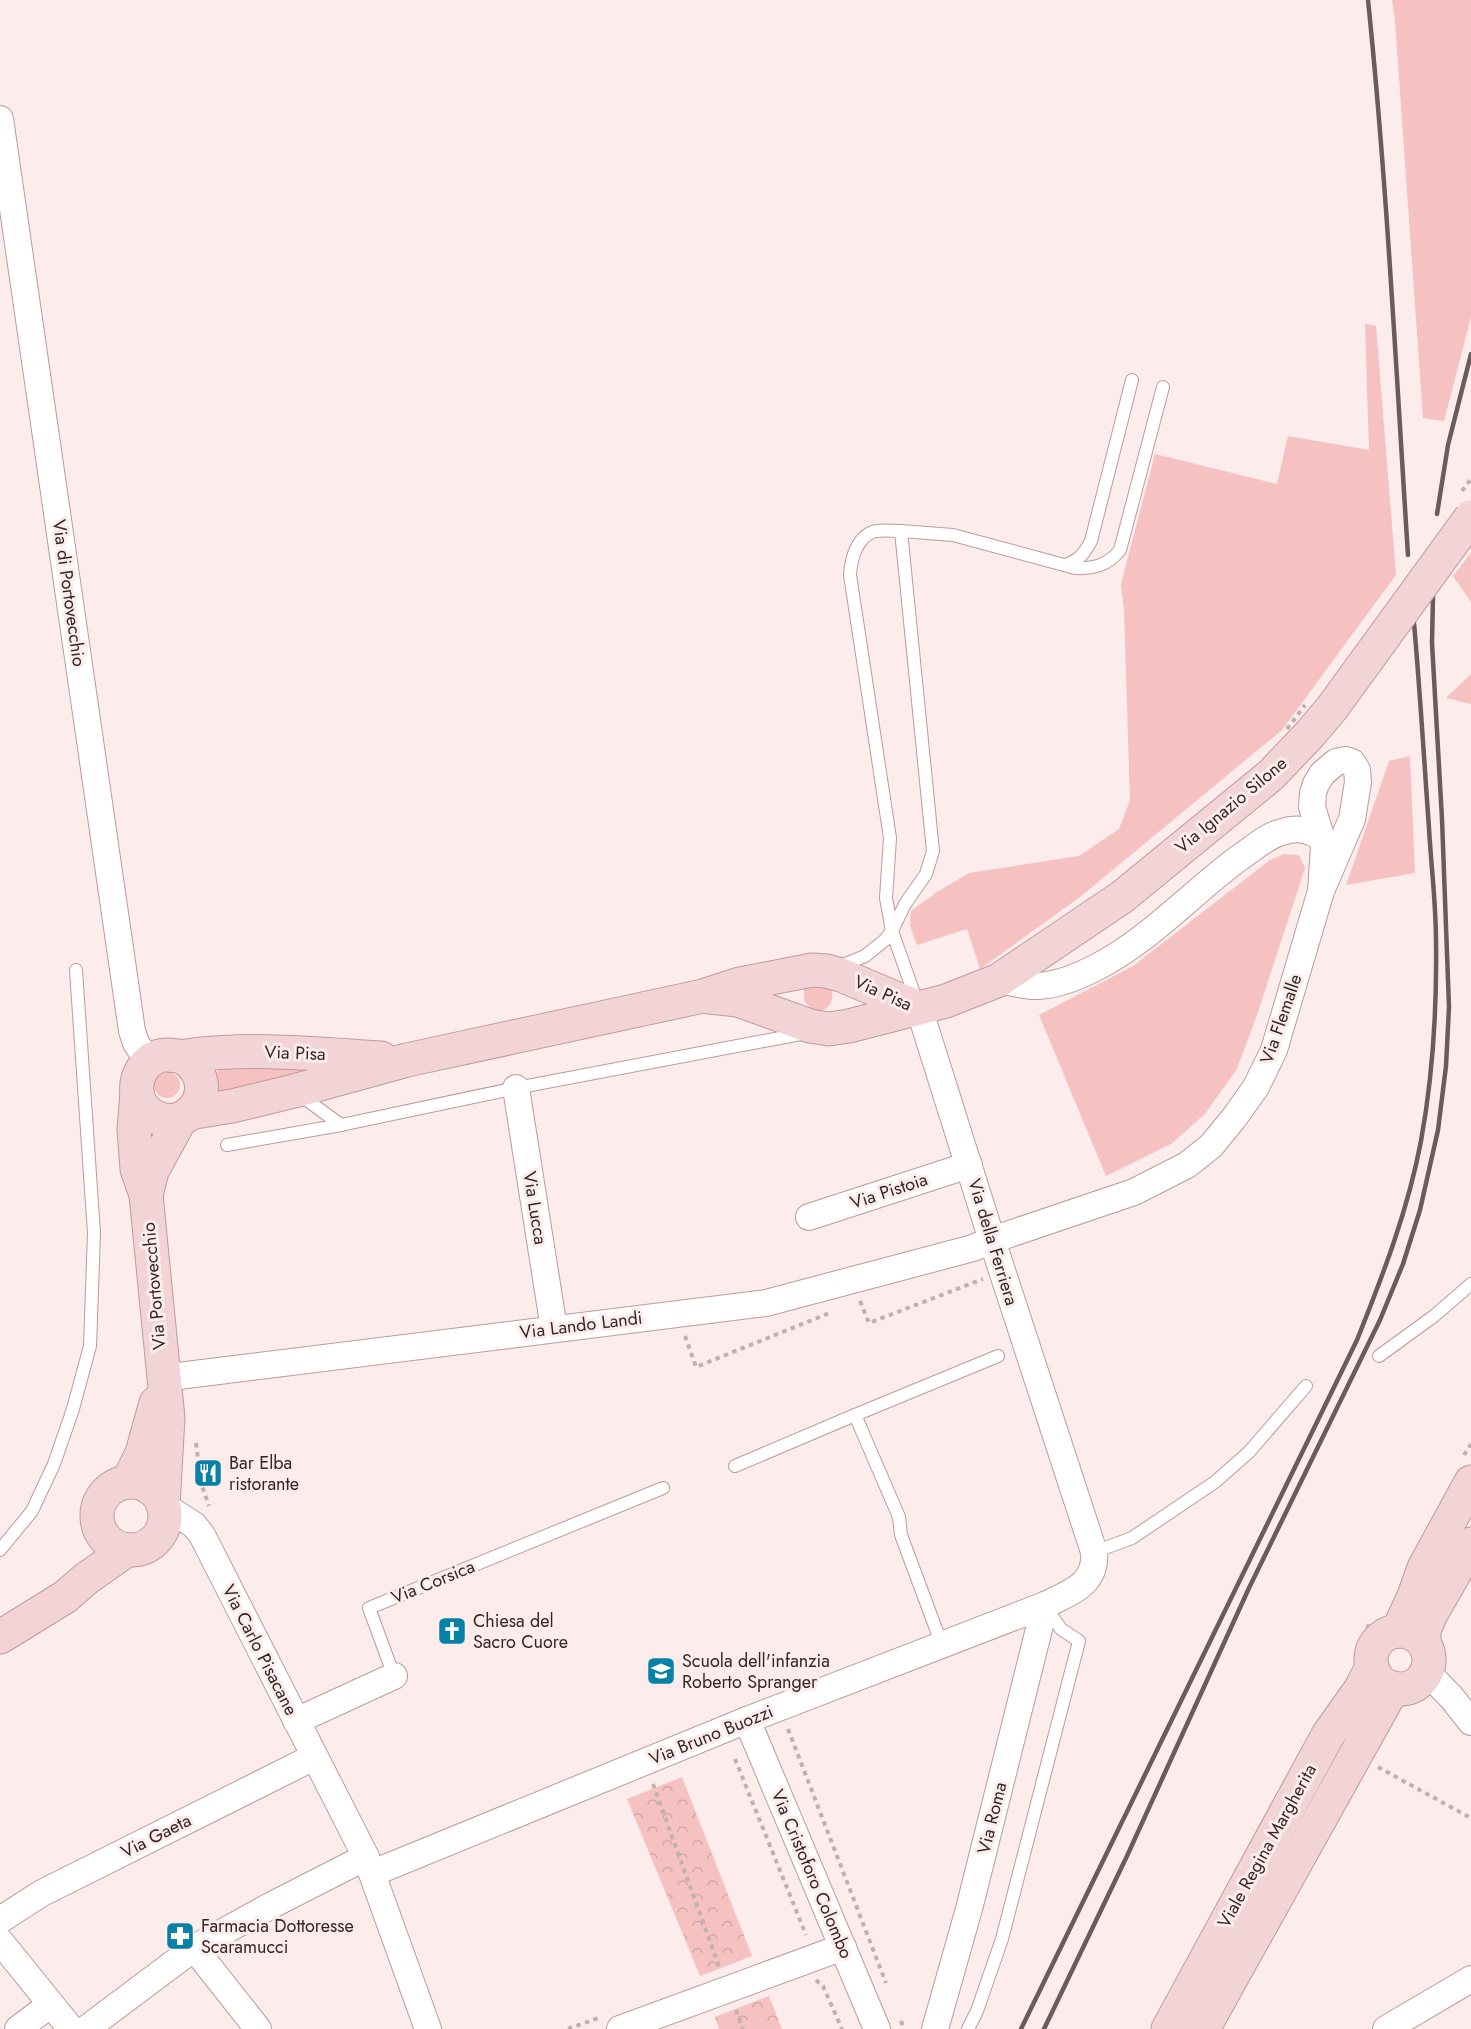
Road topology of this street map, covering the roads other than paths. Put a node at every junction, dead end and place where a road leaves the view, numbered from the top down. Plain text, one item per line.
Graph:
1 (0, 119) edge
2 (1132, 380) dead end
3 (1163, 387) dead end
4 (1471, 517) edge
5 (901, 531) junction
6 (1066, 565) junction
7 (1321, 838) junction
8 (1321, 891) junction
9 (892, 931) junction
10 (76, 970) dead end
11 (811, 972) junction
12 (999, 980) junction
13 (703, 996) junction
14 (919, 1008) junction
15 (791, 1018) junction
16 (829, 1029) junction
17 (182, 1057) junction
18 (407, 1060) junction
19 (149, 1062) junction
20 (516, 1088) junction
21 (294, 1091) junction
22 (137, 1092) junction
23 (185, 1116) junction
24 (341, 1125) junction
25 (226, 1145) dead end
26 (969, 1165) junction
27 (146, 1195) junction
28 (809, 1217) dead end
29 (992, 1240) junction
30 (1471, 1284) edge
31 (554, 1329) junction
32 (998, 1356) dead end
33 (1379, 1356) dead end
34 (162, 1378) junction
35 (1306, 1386) dead end
36 (855, 1415) junction
37 (735, 1466) dead end
38 (128, 1482) junction
39 (1471, 1482) edge
40 (663, 1488) dead end
41 (163, 1505) junction
42 (97, 1521) junction
43 (1471, 1544) edge
44 (0, 1550) edge
45 (127, 1550) junction
46 (1094, 1552) junction
47 (1045, 1605) junction
48 (12, 1628) edge
49 (942, 1645) junction
50 (1416, 1649) junction
51 (394, 1676) joint
52 (1382, 1678) junction
53 (747, 1719) junction
54 (296, 1721) junction
55 (1471, 1722) edge
56 (314, 1757) junction
57 (370, 1865) junction
58 (0, 1920) edge
59 (0, 1941) edge
60 (843, 1947) junction
61 (194, 1948) junction
62 (1471, 1979) edge
63 (51, 2004) junction
64 (616, 2021) edge
65 (889, 2024) edge
66 (18, 2029) edge
67 (71, 2029) edge
68 (86, 2029) edge
69 (258, 2029) edge
70 (428, 2029) edge
71 (935, 2029) edge
72 (968, 2029) edge
73 (1168, 2029) edge
74 (1203, 2029) edge
75 (1386, 2029) edge

1 - 19 street, Via di Portovecchio
2 - 6 lane
3 - 6 lane, Via della Ferriera
4 - 12 main road, Via Ignazio Silone, bridge
5 - 6 lane, Via della Ferriera
5 - 9 lane
5 - 9 lane, Via della Ferriera
7 - 8 street, Via Flemalle
7 - 8 street, Via Flemalle
7 - 12 street
8 - 29 street, Via Flemalle
9 - 11 lane
9 - 14 lane, Via della Ferriera
10 - 44 lane
11 - 13 main road, Via Pisa
11 - 14 main road, Via Pisa
11 - 15 main road
12 - 14 main road, Via Ignazio Silone
13 - 15 main road, Via Pisa
13 - 18 main road, Via Pisa
14 - 16 main road, Via Pisa
14 - 26 street, Via della Ferriera
15 - 16 main road, Via Pisa
16 - 20 lane
17 - 18 main road, Via Pisa
17 - 19 main road
17 - 23 main road
18 - 21 main road, Via Pisa
19 - 22 main road
20 - 24 lane
20 - 31 street, Via Lucca
21 - 23 main road, Via Pisa
21 - 24 lane
22 - 23 main road
22 - 27 main road, Via Portovecchio
23 - 27 main road, Via Portovecchio
24 - 25 lane
26 - 28 street, Via Pistoia
26 - 29 street, Via della Ferriera
27 - 34 main road, Via Portovecchio
29 - 31 street, Via Lando Landi
29 - 46 street, Via della Ferriera
30 - 33 lane
31 - 34 street, Via Lando Landi
32 - 36 lane
34 - 38 main road
34 - 41 main road
35 - 46 lane
36 - 37 lane
36 - 49 lane
38 - 41 main road
38 - 42 main road
39 - 50 main road
40 - 51 lane, Via Corsica
41 - 45 main road
41 - 54 street, Via Carlo Pisacane
42 - 45 main road
42 - 48 main road
43 - 50 main road
45 - 48 main road
46 - 47 street, Via Bruno Buozzi
47 - 49 street, Via Bruno Buozzi
47 - 71 street, Via Roma
47 - 72 lane
49 - 53 street, Via Bruno Buozzi
50 - 52 main road
50 - 52 main road, Viale Regina Margherita
50 - 55 street
51 - 54 street, Via Corsica
52 - 73 main road, Viale Regina Margherita
52 - 74 main road, Viale Regina Margherita
53 - 57 street, Via Bruno Buozzi
53 - 60 street, Via Cristoforo Colombo
54 - 56 street, Via Carlo Pisacane
56 - 57 street, Via Carlo Pisacane
56 - 58 street, Via Gaeta
57 - 61 street, Via Bruno Buozzi
57 - 70 street, Via Carlo Pisacane
59 - 63 street
60 - 64 street
60 - 65 street, Via Cristoforo Colombo
61 - 68 street, Via Bruno Buozzi
61 - 69 street
62 - 75 street
63 - 66 street
63 - 67 street

